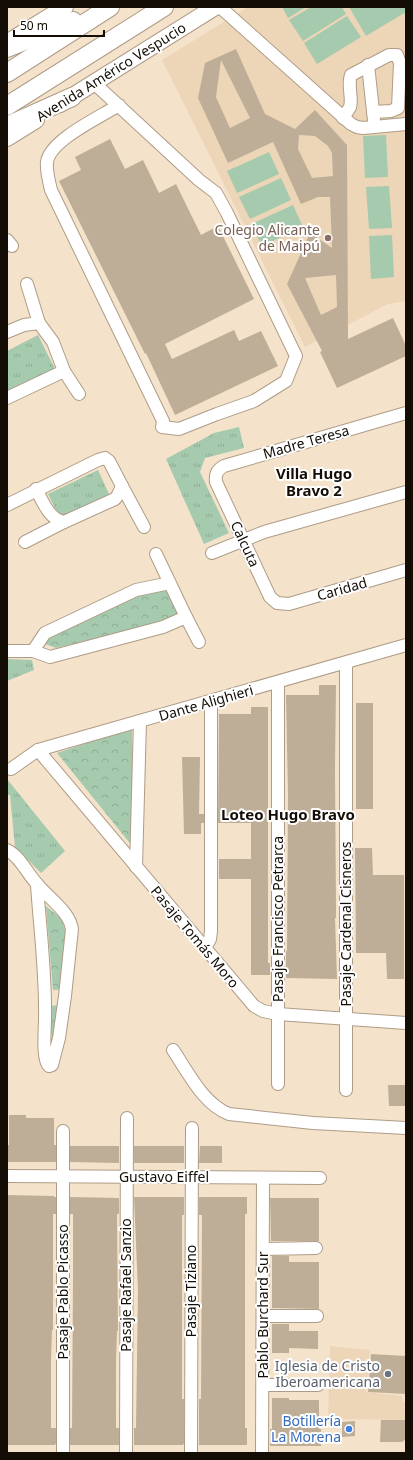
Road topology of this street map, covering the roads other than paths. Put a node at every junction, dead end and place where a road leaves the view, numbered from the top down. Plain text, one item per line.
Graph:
1 (64, 7) edge
2 (105, 7) edge
3 (110, 7) edge
4 (164, 7) edge
5 (215, 7) edge
6 (220, 7) edge
7 (7, 43) edge
8 (7, 48) edge
9 (368, 65) junction
10 (7, 73) edge
11 (94, 83) junction
12 (72, 96) junction
13 (119, 105) junction
14 (7, 106) edge
15 (373, 112) junction
16 (343, 118) junction
17 (406, 124) edge
18 (7, 126) edge
19 (375, 127) junction
20 (7, 138) edge
21 (27, 284) dead end
22 (39, 323) junction
23 (7, 332) edge
24 (64, 371) junction
25 (79, 394) dead end
26 (7, 398) edge
27 (406, 413) edge
28 (216, 482) joint
29 (122, 486) junction
30 (36, 489) junction
31 (406, 492) edge
32 (7, 505) edge
33 (64, 522) junction
34 (144, 527) dead end
35 (243, 540) junction
36 (25, 542) dead end
37 (212, 553) dead end
38 (156, 554) dead end
39 (406, 570) edge
40 (170, 583) junction
41 (277, 603) joint
42 (186, 617) junction
43 (198, 642) dead end
44 (406, 645) edge
45 (7, 651) edge
46 (33, 651) junction
47 (346, 663) junction
48 (278, 682) junction
49 (211, 701) junction
50 (140, 721) junction
51 (38, 750) junction
52 (11, 769) dead end
53 (7, 850) edge
54 (136, 867) junction
55 (37, 885) junction
56 (205, 948) junction
57 (65, 996) junction
58 (45, 998) junction
59 (278, 1014) junction
60 (345, 1019) junction
61 (406, 1023) edge
62 (173, 1050) dead end
63 (278, 1084) dead end
64 (346, 1090) dead end
65 (127, 1118) dead end
66 (192, 1128) dead end
67 (406, 1128) edge
68 (62, 1131) dead end
69 (7, 1176) edge
70 (63, 1176) junction
71 (126, 1177) junction
72 (192, 1177) junction
73 (263, 1178) junction
74 (320, 1178) dead end
75 (316, 1248) dead end
76 (263, 1249) junction
77 (263, 1316) junction
78 (317, 1316) dead end
79 (262, 1385) junction
80 (318, 1385) dead end
81 (63, 1453) edge
82 (126, 1453) edge
83 (191, 1453) edge
84 (262, 1453) edge

1 - 7 main road
2 - 8 highway
3 - 10 highway
4 - 14 highway
5 - 11 main road, Avenida Américo Vespucio
6 - 16 street
9 - 15 street
9 - 15 street
9 - 16 street
11 - 12 main road, Avenida Américo Vespucio
11 - 13 street
12 - 18 highway
12 - 20 main road, Avenida Américo Vespucio
13 - 13 street
15 - 19 street
16 - 19 street
17 - 19 street
21 - 22 street
22 - 23 street
22 - 24 street
24 - 25 street
24 - 26 street
27 - 28 street, Madre Teresa
28 - 35 street, Calcuta
29 - 30 street
29 - 33 street
29 - 34 street
30 - 32 street
30 - 33 street
31 - 35 street
33 - 36 street
35 - 37 street
35 - 41 street, Calcuta
38 - 40 street
39 - 41 street, Caridad
40 - 42 street
40 - 46 street
42 - 43 street
42 - 46 street
44 - 47 street, Dante Alighieri
45 - 46 street
47 - 48 street, Dante Alighieri
47 - 60 street, Pasaje Cardenal Cisneros
48 - 49 street, Dante Alighieri
48 - 59 street, Pasaje Francisco Petrarca
49 - 50 street, Dante Alighieri
49 - 56 street
50 - 51 street, Dante Alighieri
50 - 54 street
51 - 52 street, Dante Alighieri
51 - 54 street, Pasaje Tomás Moro
53 - 55 street
54 - 56 street, Pasaje Tomás Moro
55 - 57 street
55 - 58 street
56 - 59 street, Pasaje Tomás Moro
57 - 58 street
57 - 58 street
59 - 60 street, Pasaje Tomás Moro
59 - 63 street, Pasaje Francisco Petrarca
60 - 61 street, Pasaje Tomás Moro
60 - 64 street, Pasaje Cardenal Cisneros
62 - 67 street
65 - 71 street, Pasaje Rafael Sanzio
66 - 72 street, Pasaje Tiziano
68 - 70 street, Pasaje Pablo Picasso
69 - 70 street, Gustavo Eiffel
70 - 71 street, Gustavo Eiffel
70 - 81 street, Pasaje Pablo Picasso
71 - 72 street, Gustavo Eiffel
71 - 82 street, Pasaje Rafael Sanzio
72 - 73 street, Gustavo Eiffel
72 - 83 street, Pasaje Tiziano
73 - 74 street, Gustavo Eiffel
73 - 76 street, Pablo Burchard Sur
75 - 76 street
76 - 77 street, Pablo Burchard Sur
77 - 78 street
77 - 79 street, Pablo Burchard Sur
79 - 80 street
79 - 84 street, Pablo Burchard Sur

